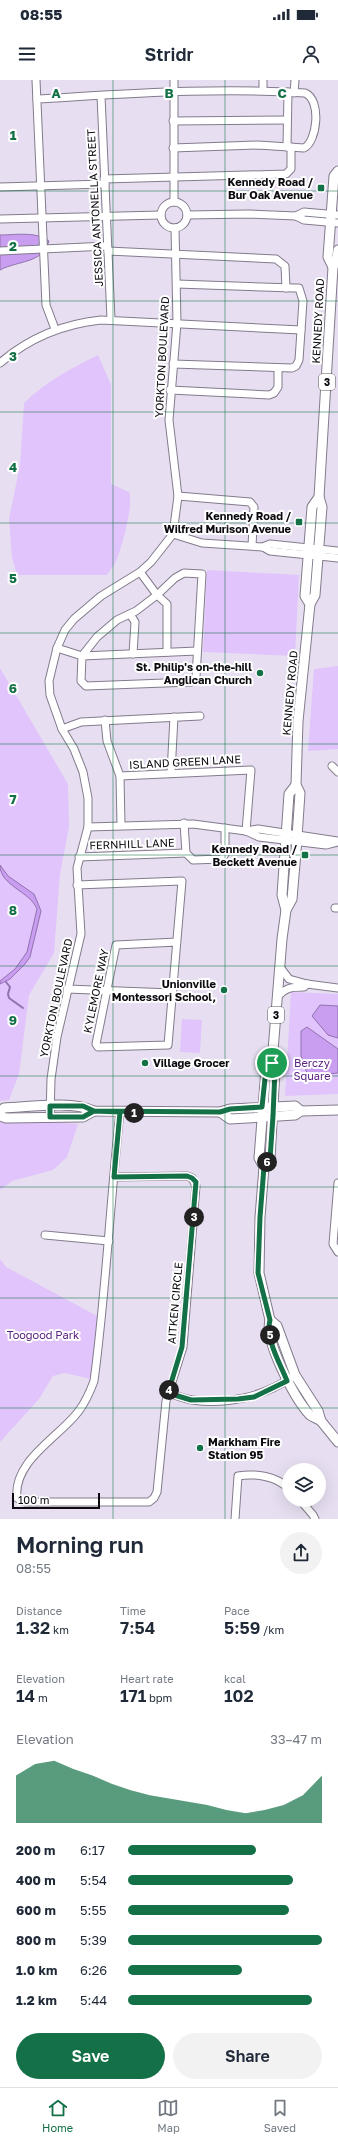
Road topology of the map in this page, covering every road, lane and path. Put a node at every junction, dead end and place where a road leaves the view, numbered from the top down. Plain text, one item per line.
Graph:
1 (36, 80) edge
2 (174, 80) edge
3 (263, 80) edge
4 (295, 80) edge
5 (263, 90) junction
6 (174, 92) junction
7 (291, 92) junction
8 (101, 96) junction
9 (37, 99) junction
10 (287, 120) junction
11 (173, 121) junction
12 (289, 147) junction
13 (173, 148) junction
14 (338, 170) edge
15 (174, 177) junction
16 (104, 181) junction
17 (40, 185) junction
18 (0, 187) edge
19 (174, 202) junction
20 (161, 215) junction
21 (187, 215) junction
22 (106, 217) junction
23 (42, 218) junction
24 (0, 219) edge
25 (334, 219) edge
26 (175, 228) junction
27 (107, 249) junction
28 (43, 250) junction
29 (338, 250) edge
30 (0, 251) edge
31 (176, 255) junction
32 (333, 267) junction
33 (177, 284) junction
34 (286, 288) junction
35 (111, 320) junction
36 (177, 324) junction
37 (55, 329) junction
38 (301, 330) junction
39 (0, 363) edge
40 (173, 364) junction
41 (278, 368) junction
42 (170, 390) junction
43 (178, 496) junction
44 (319, 497) junction
45 (173, 534) junction
46 (252, 546) junction
47 (309, 551) junction
48 (338, 551) edge
49 (319, 552) junction
50 (338, 558) edge
51 (140, 572) junction
52 (157, 595) junction
53 (310, 604) junction
54 (130, 614) junction
55 (57, 648) junction
56 (198, 651) junction
57 (168, 652) junction
58 (133, 654) junction
59 (82, 656) junction
60 (200, 716) dead end
61 (174, 718) junction
62 (104, 720) junction
63 (62, 730) junction
64 (332, 766) dead end
65 (338, 772) edge
66 (171, 773) junction
67 (120, 776) junction
68 (296, 785) junction
69 (184, 823) junction
70 (121, 826) junction
71 (88, 827) junction
72 (226, 828) junction
73 (246, 831) junction
74 (286, 836) junction
75 (297, 838) junction
76 (338, 841) edge
77 (186, 853) junction
78 (79, 858) junction
79 (77, 885) junction
80 (286, 910) junction
81 (176, 942) junction
82 (280, 967) junction
83 (307, 984) junction
84 (67, 988) junction
85 (338, 988) edge
86 (106, 990) junction
87 (172, 993) junction
88 (277, 998) junction
89 (272, 1063) junction
90 (50, 1106) junction
91 (338, 1110) edge
92 (0, 1111) edge
93 (94, 1111) junction
94 (273, 1111) junction
95 (120, 1112) junction
96 (262, 1112) junction
97 (0, 1116) edge
98 (50, 1117) junction
99 (264, 1167) junction
100 (114, 1177) junction
101 (338, 1183) edge
102 (45, 1235) dead end
103 (109, 1241) junction
104 (338, 1252) edge
105 (270, 1320) junction
106 (295, 1375) junction
107 (287, 1381) junction
108 (168, 1393) junction
109 (321, 1421) junction
110 (338, 1442) edge
111 (282, 1482) edge
112 (306, 1507) edge
113 (235, 1519) edge
114 (315, 1519) edge

1 - 9 street
2 - 6 street
3 - 5 street
4 - 7 street
5 - 6 street
5 - 7 street
6 - 8 street
6 - 11 street
7 - 10 street
7 - 12 street
8 - 9 street
8 - 16 street, JESSICA ANTONELLA STREET
9 - 17 street
10 - 11 street
10 - 12 street
11 - 13 street
12 - 13 street
12 - 15 street
13 - 15 street
14 - 25 main road, KENNEDY ROAD / 3
15 - 16 street
15 - 19 street
16 - 17 street
16 - 22 street, JESSICA ANTONELLA STREET
17 - 18 street
17 - 23 street
19 - 20 street
19 - 21 street
20 - 22 street
20 - 26 street
21 - 25 street
21 - 26 street
22 - 23 street
22 - 27 street, JESSICA ANTONELLA STREET
23 - 24 street
23 - 28 street
25 - 32 main road, KENNEDY ROAD / 3
26 - 31 street, YORKTON BOULEVARD
27 - 28 street
27 - 31 street
27 - 35 street, JESSICA ANTONELLA STREET
28 - 30 street
28 - 37 street
29 - 32 main road, KENNEDY ROAD / 3
31 - 33 street, YORKTON BOULEVARD
31 - 34 street
32 - 44 main road, KENNEDY ROAD / 3
33 - 34 street
33 - 36 street, YORKTON BOULEVARD
34 - 38 street
35 - 36 street
35 - 37 street
36 - 38 street
36 - 40 street, YORKTON BOULEVARD
37 - 39 street
38 - 41 street
40 - 41 street
40 - 42 street, YORKTON BOULEVARD
41 - 42 street
42 - 43 street, YORKTON BOULEVARD
43 - 45 street, YORKTON BOULEVARD
43 - 46 street
44 - 47 main road, KENNEDY ROAD / 3
44 - 49 main road, KENNEDY ROAD / 3
45 - 46 street
45 - 51 street, YORKTON BOULEVARD
46 - 47 street
47 - 49 street
47 - 53 main road, KENNEDY ROAD / 3
48 - 49 street
49 - 50 street
49 - 53 main road, KENNEDY ROAD / 3
51 - 52 street
51 - 55 street, YORKTON BOULEVARD
52 - 54 street
52 - 56 street
52 - 57 street
53 - 68 main road, KENNEDY ROAD / 3
54 - 58 street
54 - 59 street
55 - 59 street
55 - 63 street, YORKTON BOULEVARD
56 - 57 street
56 - 59 street
57 - 58 street
58 - 59 street
60 - 61 street
61 - 62 street
61 - 66 street
62 - 63 street
62 - 67 street
63 - 71 street, YORKTON BOULEVARD
64 - 65 street
66 - 67 street, ISLAND GREEN LANE
66 - 73 street, ISLAND GREEN LANE
67 - 70 street
68 - 74 main road, KENNEDY ROAD / 3
68 - 75 main road, KENNEDY ROAD / 3
69 - 70 street
69 - 72 street
69 - 77 street, FERNHILL LANE
70 - 71 street
71 - 78 street, YORKTON BOULEVARD
72 - 73 street
72 - 77 street, FERNHILL LANE
73 - 74 street
74 - 75 street
74 - 80 main road, KENNEDY ROAD / 3
75 - 76 street
75 - 80 main road, KENNEDY ROAD / 3
77 - 78 street, FERNHILL LANE
78 - 79 street, YORKTON BOULEVARD
79 - 81 street, KYLEMORE WAY
79 - 84 street, YORKTON BOULEVARD
80 - 82 main road, KENNEDY ROAD / 3
81 - 86 street, KYLEMORE WAY
81 - 87 street, KYLEMORE WAY
82 - 83 street
82 - 88 main road, KENNEDY ROAD / 3
83 - 85 street
83 - 88 street
84 - 86 street
84 - 90 street, YORKTON BOULEVARD
86 - 87 street
86 - 87 street, KYLEMORE WAY
88 - 89 main road, KENNEDY ROAD / 3
89 - 94 main road, KENNEDY ROAD / 3
89 - 96 main road, KENNEDY ROAD / 3
90 - 92 main road
90 - 93 main road
90 - 98 street, YORKTON BOULEVARD
91 - 94 main road
93 - 95 main road
93 - 98 main road
94 - 96 main road
94 - 99 main road, KENNEDY ROAD / 3
95 - 96 main road
95 - 100 street, AITKEN CIRCLE
96 - 99 main road, KENNEDY ROAD / 3
97 - 98 main road
99 - 105 main road, KENNEDY ROAD / 3
100 - 103 street, AITKEN CIRCLE
100 - 108 street, AITKEN CIRCLE
101 - 104 street
102 - 103 street
103 - 108 street, AITKEN CIRCLE
105 - 106 main road, KENNEDY ROAD / 3
105 - 107 main road, KENNEDY ROAD / 3
106 - 107 street
106 - 109 main road, KENNEDY ROAD / 3
107 - 108 street
107 - 109 main road, KENNEDY ROAD / 3
109 - 110 main road, KENNEDY ROAD / 3
111 - 113 street
112 - 114 street

